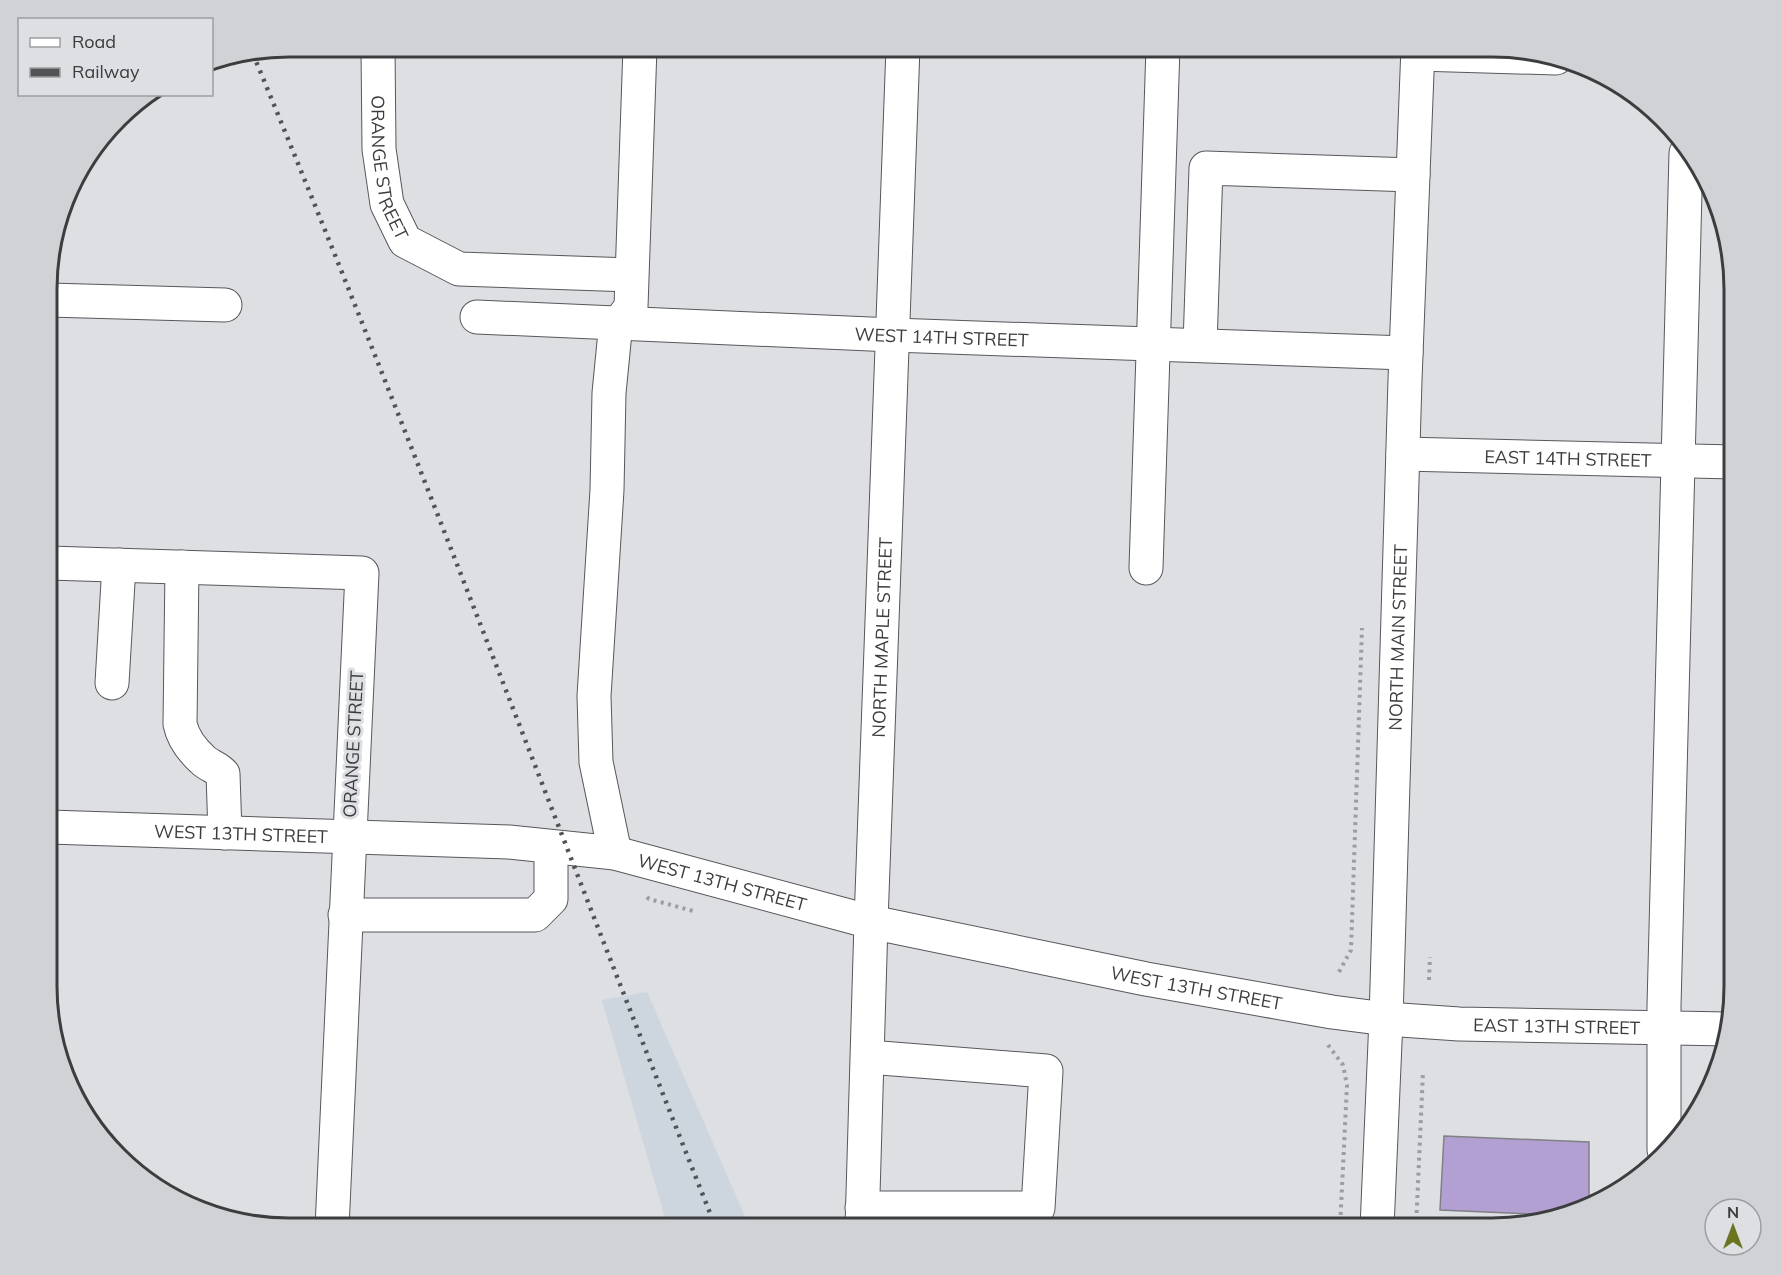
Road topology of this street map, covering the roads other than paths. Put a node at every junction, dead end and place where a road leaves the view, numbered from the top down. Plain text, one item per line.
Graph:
1 (378, 57) edge
2 (640, 57) edge
3 (903, 57) edge
4 (1163, 57) edge
5 (1418, 57) edge
6 (1686, 161) edge
7 (1413, 174) junction
8 (551, 272) junction
9 (631, 275) junction
10 (57, 300) edge
11 (225, 305) dead end
12 (477, 317) dead end
13 (566, 322) junction
14 (619, 324) junction
15 (893, 335) junction
16 (1153, 344) junction
17 (1200, 345) junction
18 (1406, 352) junction
19 (1403, 454) junction
20 (1678, 461) junction
21 (1724, 462) edge
22 (57, 563) edge
23 (118, 565) junction
24 (182, 567) junction
25 (1146, 568) dead end
26 (112, 683) dead end
27 (57, 827) edge
28 (225, 833) junction
29 (349, 837) junction
30 (551, 846) junction
31 (615, 853) junction
32 (345, 915) junction
33 (871, 922) junction
34 (1386, 1019) junction
35 (1664, 1027) junction
36 (1720, 1029) edge
37 (868, 1057) junction
38 (1664, 1141) edge
39 (332, 1218) edge
40 (862, 1218) edge
41 (1378, 1218) edge

1 - 8 street, ORANGE STREET
2 - 9 street
3 - 15 street, NORTH MAPLE STREET
4 - 16 street
5 - 7 street, NORTH MAIN STREET
6 - 20 street
7 - 17 street
7 - 18 street, NORTH MAIN STREET
8 - 9 street, ORANGE STREET
8 - 13 street
9 - 14 street
10 - 11 street
12 - 13 street, WEST 14TH STREET
13 - 14 street, WEST 14TH STREET
14 - 15 street, WEST 14TH STREET
14 - 31 street
15 - 16 street, WEST 14TH STREET
15 - 33 street, NORTH MAPLE STREET
16 - 17 street, WEST 14TH STREET
16 - 25 street
17 - 18 street, WEST 14TH STREET
18 - 19 street, NORTH MAIN STREET
19 - 20 street, EAST 14TH STREET
19 - 34 street, NORTH MAIN STREET
20 - 21 street, EAST 14TH STREET
20 - 35 street
22 - 23 street, ORANGE STREET
23 - 24 street, ORANGE STREET
23 - 26 street
24 - 28 street
24 - 29 street, ORANGE STREET
27 - 28 street, WEST 13TH STREET
28 - 29 street, WEST 13TH STREET
29 - 30 street, WEST 13TH STREET
29 - 32 street, ORANGE STREET
30 - 31 street, WEST 13TH STREET
30 - 32 street
31 - 33 street, WEST 13TH STREET
32 - 39 street, ORANGE STREET
33 - 34 street, WEST 13TH STREET
33 - 37 street, NORTH MAPLE STREET
34 - 35 street, EAST 13TH STREET
34 - 41 street, NORTH MAIN STREET
35 - 36 street, EAST 13TH STREET
35 - 38 street
37 - 40 street, NORTH MAPLE STREET
37 - 40 street

